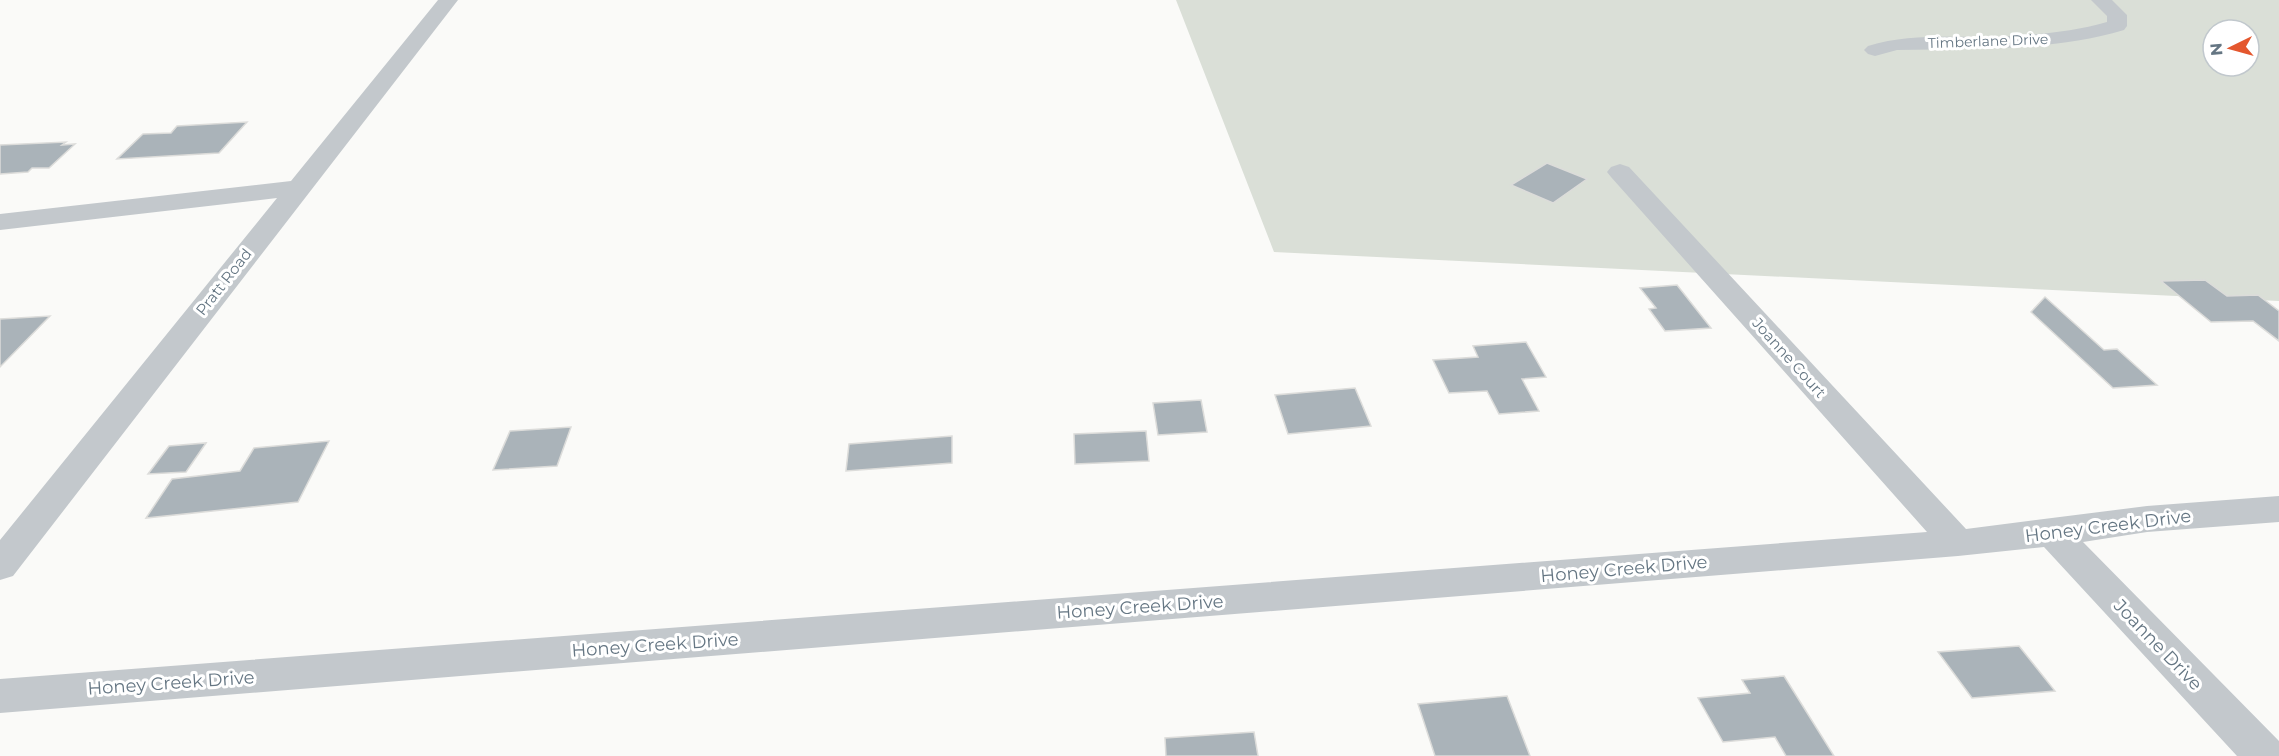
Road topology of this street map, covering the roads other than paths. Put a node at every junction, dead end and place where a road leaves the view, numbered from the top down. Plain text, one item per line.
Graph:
1 (448, 0) edge
2 (2101, 0) edge
3 (1875, 50) dead end
4 (1620, 172) dead end
5 (299, 188) junction
6 (0, 222) edge
7 (2279, 510) edge
8 (2052, 533) junction
9 (1958, 543) junction
10 (0, 566) edge
11 (0, 696) edge
12 (2265, 756) edge

1 - 5 street, Pratt Road
2 - 3 street, Timberlane Drive
4 - 9 street, Joanne Court
5 - 6 street
5 - 10 street, Pratt Road
7 - 8 street, Honey Creek Drive
8 - 9 street, Honey Creek Drive
8 - 12 street, Joanne Drive
9 - 11 street, Honey Creek Drive

